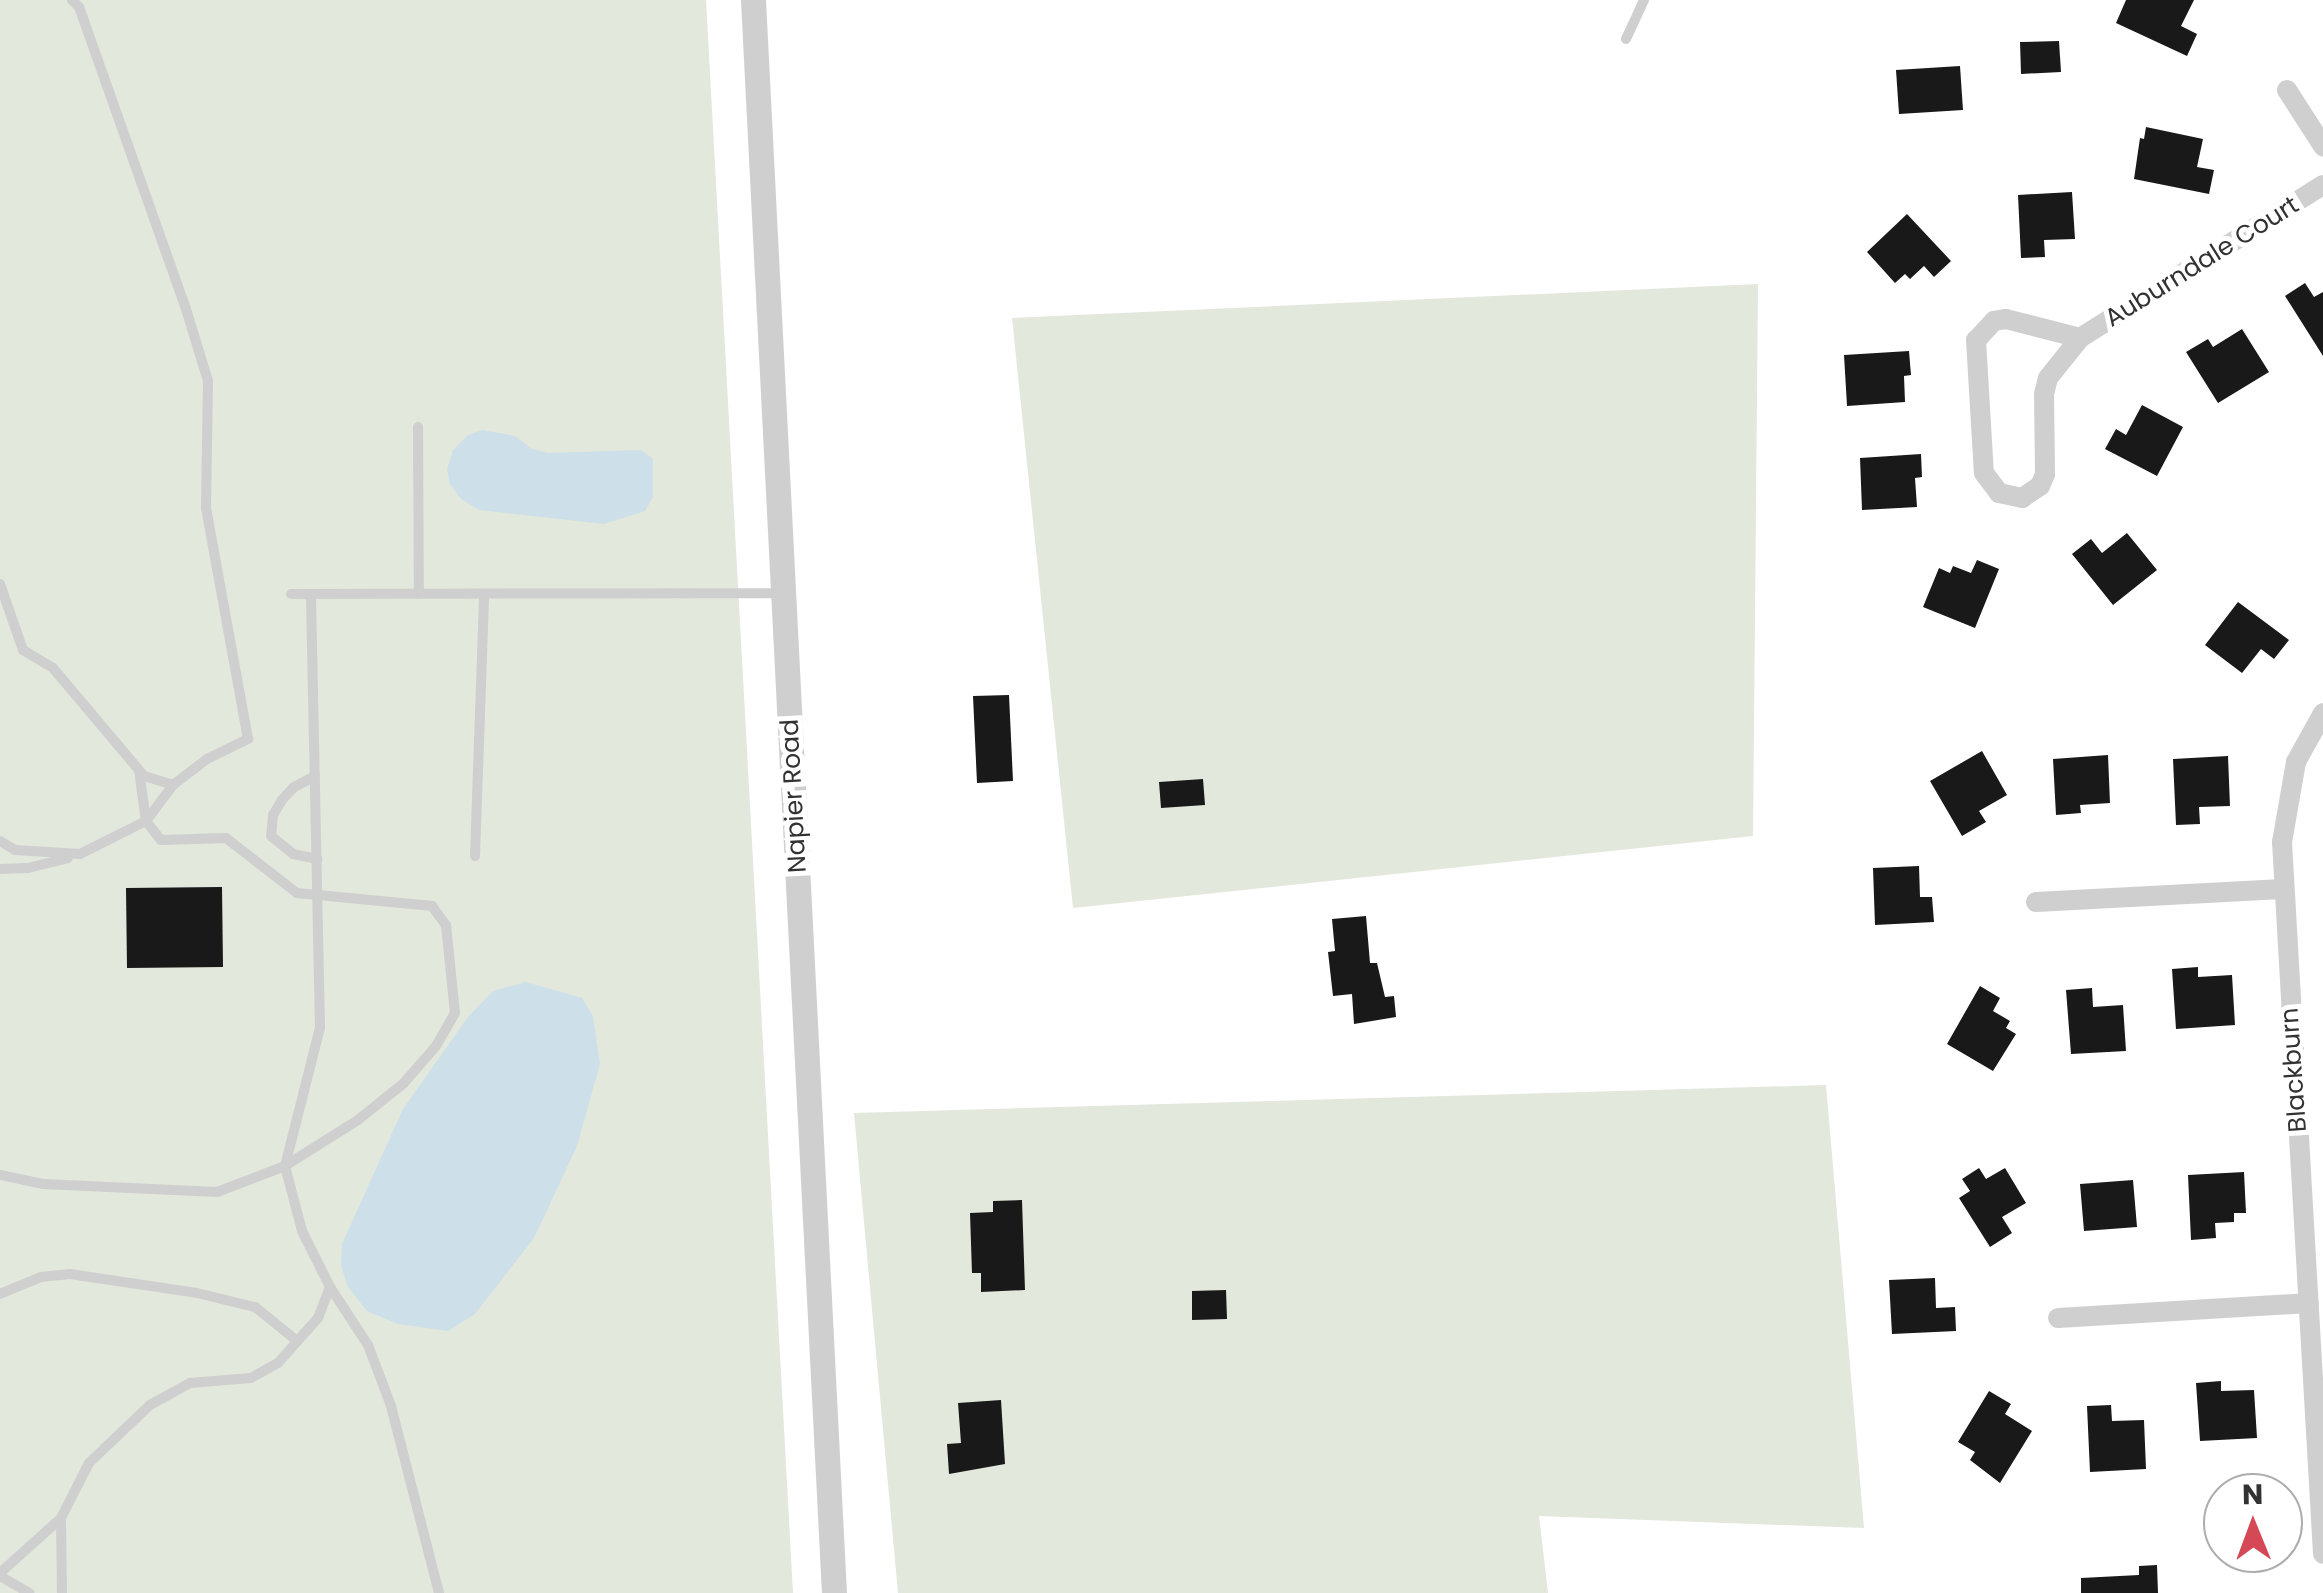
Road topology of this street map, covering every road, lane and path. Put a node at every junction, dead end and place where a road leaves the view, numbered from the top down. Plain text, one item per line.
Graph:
1 (72, 0) edge
2 (754, 0) edge
3 (1644, 0) edge
4 (1626, 39) dead end
5 (2287, 90) dead end
6 (2323, 146) edge
7 (2323, 185) edge
8 (2080, 338) junction
9 (418, 427) dead end
10 (0, 584) edge
11 (784, 593) junction
12 (291, 594) dead end
13 (311, 594) junction
14 (419, 594) junction
15 (484, 594) junction
16 (2323, 713) edge
17 (139, 769) junction
18 (315, 776) junction
19 (173, 784) junction
20 (146, 821) junction
21 (0, 842) edge
22 (80, 854) junction
23 (475, 856) dead end
24 (317, 859) junction
25 (0, 869) edge
26 (2283, 889) junction
27 (318, 897) junction
28 (2036, 902) dead end
29 (285, 1166) junction
30 (0, 1174) edge
31 (330, 1287) junction
32 (0, 1294) edge
33 (2309, 1303) junction
34 (2058, 1318) dead end
35 (297, 1340) junction
36 (61, 1518) junction
37 (2323, 1554) edge
38 (0, 1574) edge
39 (29, 1593) edge
40 (62, 1593) edge
41 (438, 1593) edge
42 (834, 1593) edge

1 - 19 lane
2 - 11 street, Napier Road
3 - 4 lane
5 - 6 street
7 - 8 street, Auburndale Court
8 - 8 street, Auburndale Court
9 - 14 lane
10 - 17 lane
11 - 15 lane
11 - 42 street, Napier Road
12 - 13 lane
13 - 14 lane
13 - 18 lane
14 - 15 lane
15 - 23 lane
16 - 26 street, Blackburn
17 - 19 lane
17 - 20 lane
18 - 24 lane
18 - 24 lane
19 - 20 lane
20 - 22 lane
20 - 27 lane
21 - 22 lane
22 - 25 lane
24 - 27 lane
26 - 28 street
26 - 33 street, Blackburn
27 - 29 lane
27 - 29 lane
29 - 30 lane
29 - 31 lane
31 - 35 lane
31 - 41 lane
32 - 35 lane
33 - 34 street
33 - 37 street, Blackburn
35 - 36 lane
36 - 38 lane
36 - 40 lane
38 - 39 lane

